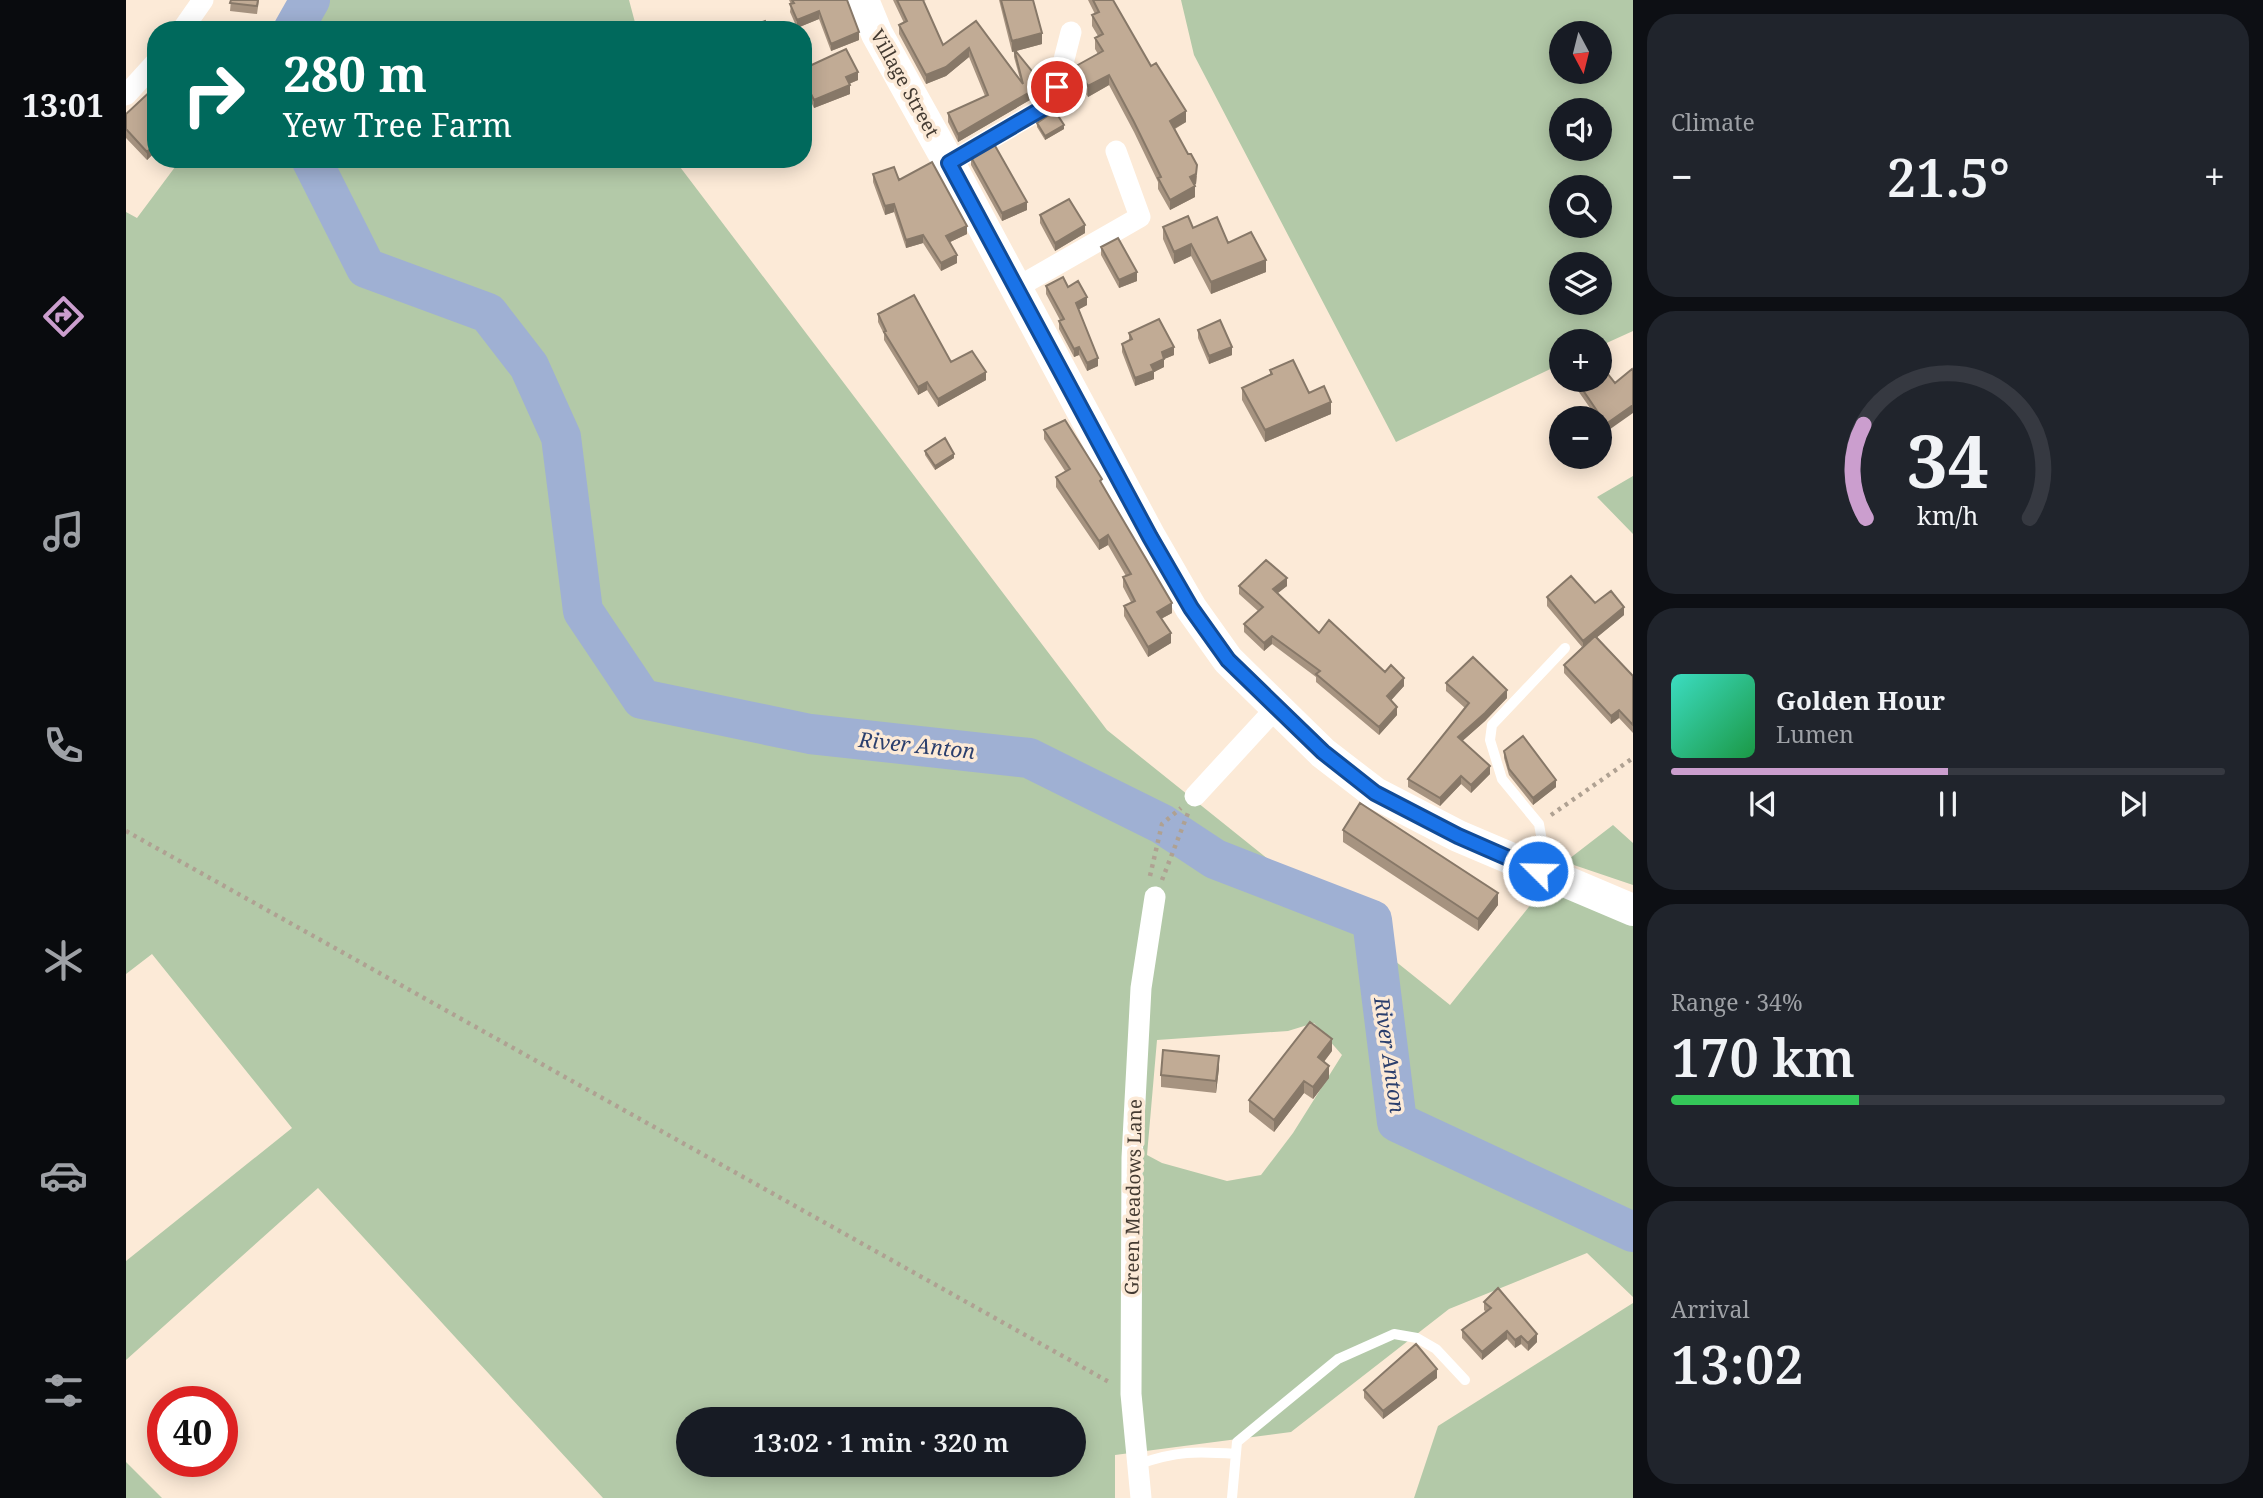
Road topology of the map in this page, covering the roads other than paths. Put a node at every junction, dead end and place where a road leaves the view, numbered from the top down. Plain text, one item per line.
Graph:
1 (203, 0) edge
2 (863, 0) edge
3 (188, 21) edge
4 (1071, 32) dead end
5 (147, 72) edge
6 (126, 95) edge
7 (1116, 151) dead end
8 (949, 163) junction
9 (1016, 288) junction
10 (1565, 648) dead end
11 (1276, 708) junction
12 (1195, 796) road end
13 (1538, 871) junction
14 (1154, 903) road end
15 (1633, 910) edge
16 (1465, 1380) dead end
17 (1236, 1454) junction
18 (1139, 1464) junction
19 (1141, 1498) edge
20 (1232, 1498) edge

1 - 3 street
2 - 8 street, Village Street
4 - 8 street
5 - 6 street
7 - 9 street
8 - 9 street, Village Street
9 - 11 street, Village Street
10 - 13 lane
11 - 12 street
11 - 13 street, Village Street
13 - 15 street, Village Street
14 - 18 street, Green Meadows Lane
16 - 17 lane
17 - 18 lane
17 - 20 lane
18 - 19 street, Green Meadows Lane

